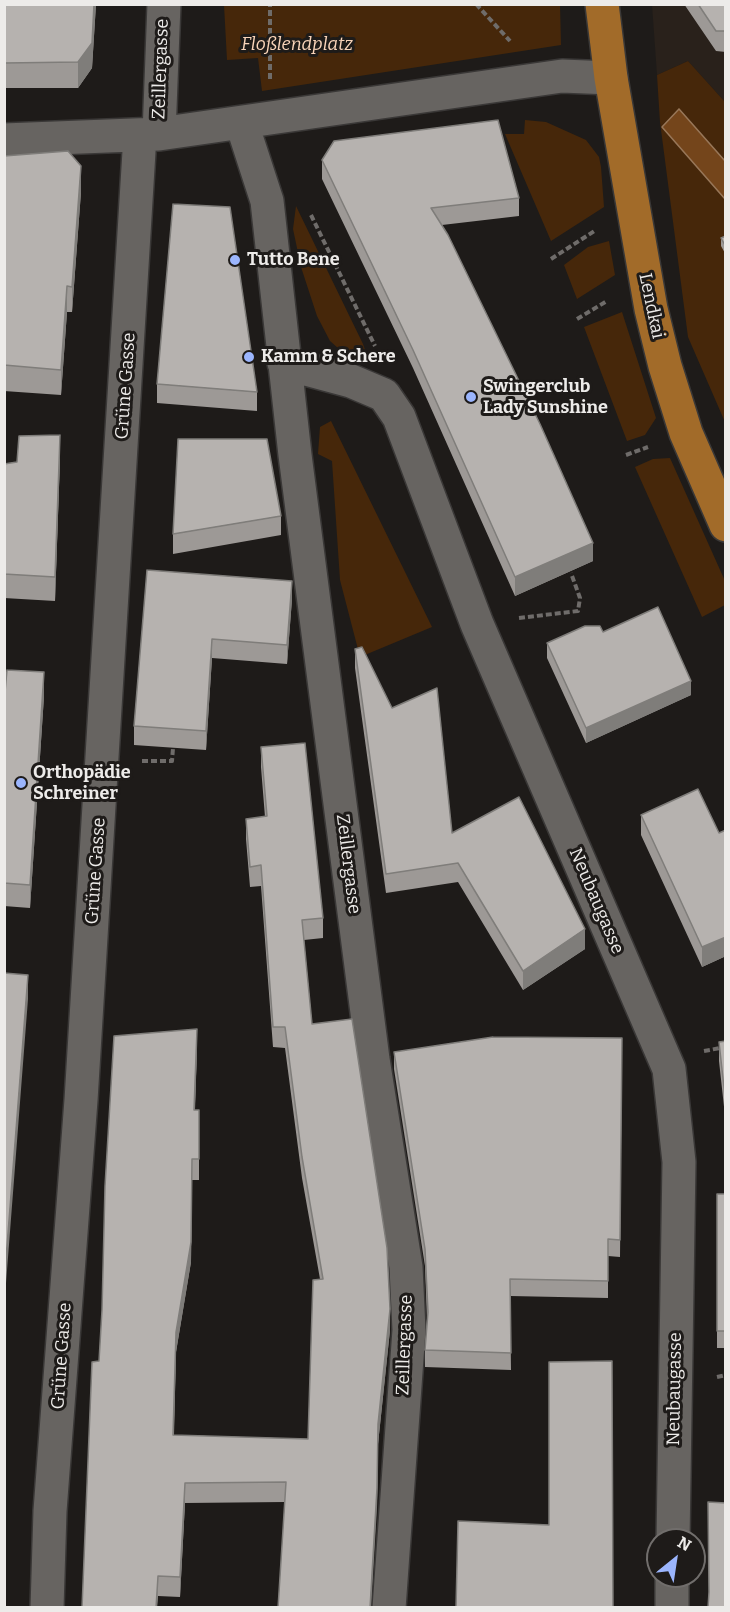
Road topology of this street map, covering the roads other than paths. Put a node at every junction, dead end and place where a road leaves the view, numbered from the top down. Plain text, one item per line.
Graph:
1 (164, 4) edge
2 (602, 4) edge
3 (611, 78) junction
4 (242, 124) junction
5 (150, 135) junction
6 (4, 140) edge
7 (284, 363) junction
8 (726, 525) edge
9 (673, 1528) edge
10 (672, 1588) edge
11 (46, 1608) edge
12 (389, 1608) edge
13 (672, 1608) edge

1 - 5 street, Zeillergasse
2 - 3 main road, Lendkai
3 - 4 street
3 - 8 main road, Lendkai
4 - 5 street
4 - 7 street, Zeillergasse
5 - 6 street
5 - 11 street, Grüne Gasse
7 - 9 street, Neubaugasse
7 - 12 street, Zeillergasse
10 - 13 street

